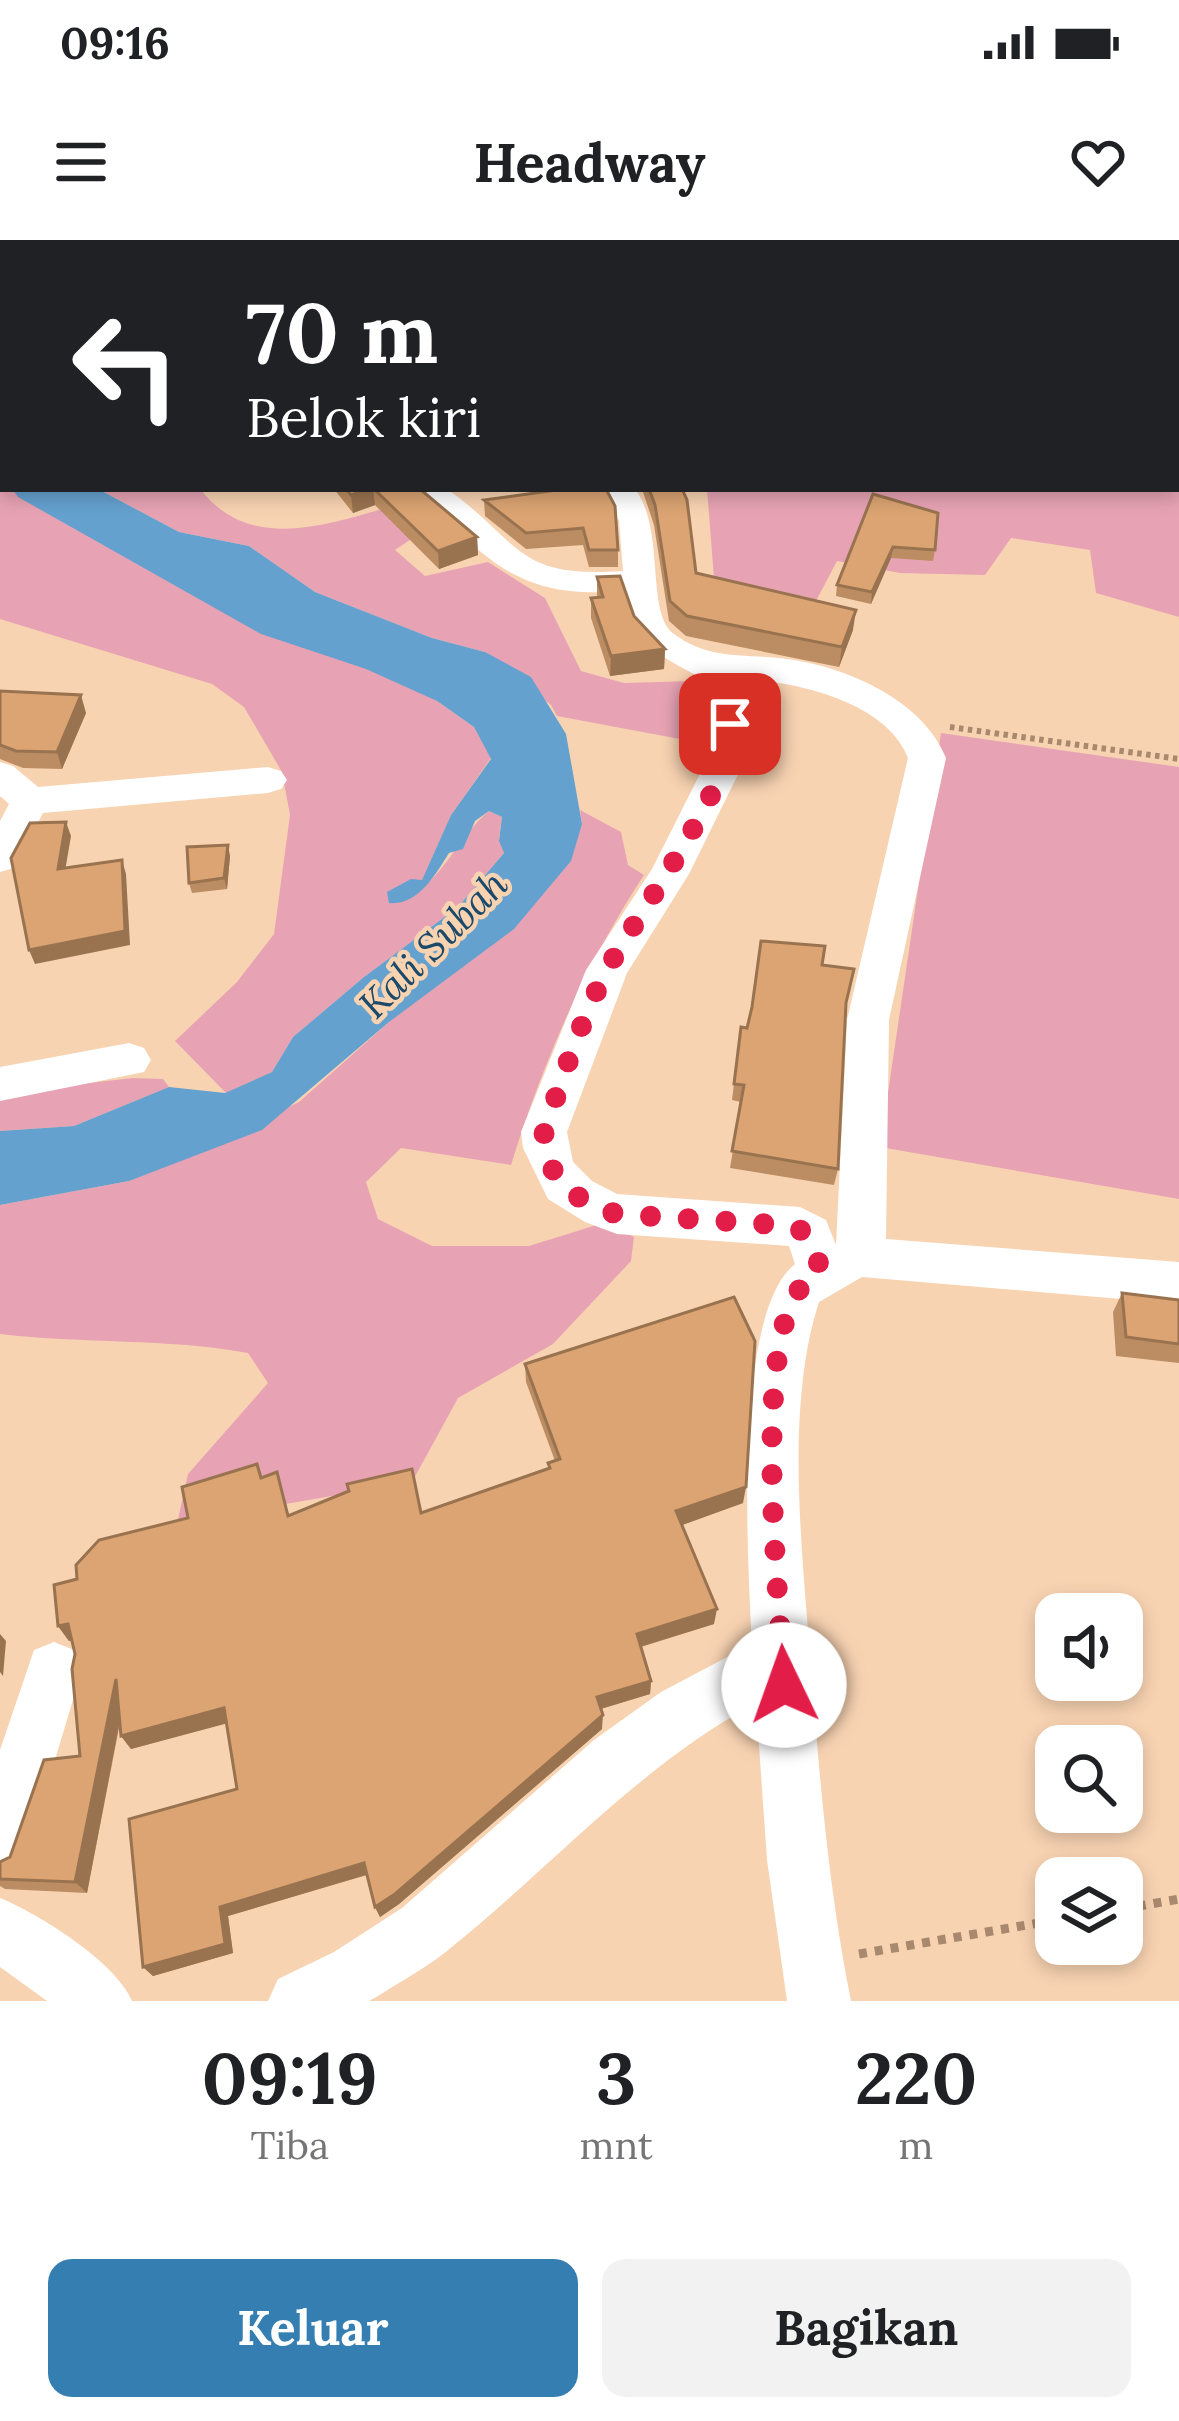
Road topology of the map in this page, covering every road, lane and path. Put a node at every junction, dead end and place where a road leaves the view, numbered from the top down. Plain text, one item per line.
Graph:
1 (430, 492) edge
2 (622, 492) edge
3 (497, 500) edge
4 (455, 506) junction
5 (643, 579) junction
6 (710, 668) junction
7 (913, 731) junction
8 (1179, 759) edge
9 (0, 775) edge
10 (268, 780) dead end
11 (30, 801) junction
12 (0, 858) edge
13 (129, 1060) dead end
14 (0, 1084) edge
15 (842, 1264) junction
16 (1179, 1283) edge
17 (783, 1658) junction
18 (54, 1670) dead end
19 (0, 1843) edge
20 (1179, 1899) edge
21 (1143, 1905) edge
22 (1035, 1925) edge
23 (0, 1929) edge
24 (815, 1982) edge
25 (100, 2001) edge
26 (300, 2001) edge

1 - 4 street
2 - 5 street
3 - 4 street
4 - 5 street
5 - 6 street
6 - 7 street
6 - 15 street
7 - 8 path
7 - 15 street
9 - 11 street
10 - 11 street
11 - 12 street
13 - 14 street
15 - 16 street
15 - 17 street
17 - 24 street
17 - 26 street
18 - 19 street
20 - 21 path
22 - 24 path
23 - 25 street

